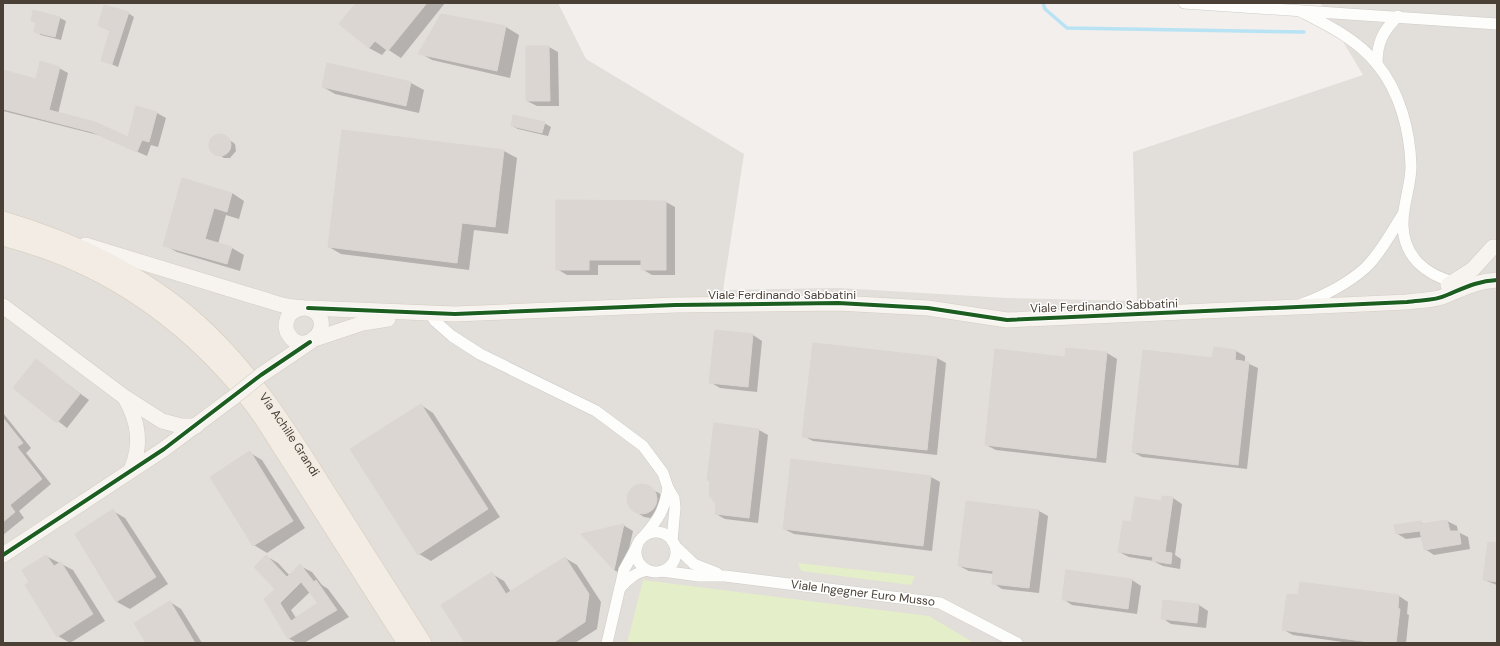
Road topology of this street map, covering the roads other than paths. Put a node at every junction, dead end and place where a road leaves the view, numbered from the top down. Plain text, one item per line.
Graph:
1 (1184, 3) edge
2 (1300, 11) junction
3 (1398, 16) junction
4 (1497, 24) edge
5 (1377, 64) junction
6 (1404, 212) junction
7 (3, 220) edge
8 (43, 233) junction
9 (3, 236) edge
10 (1495, 245) edge
11 (172, 270) junction
12 (1497, 276) edge
13 (1497, 280) edge
14 (1454, 282) junction
15 (165, 297) junction
16 (269, 301) junction
17 (1407, 302) junction
18 (3, 306) edge
19 (306, 308) junction
20 (1293, 308) junction
21 (425, 313) junction
22 (286, 329) junction
23 (312, 340) junction
24 (261, 375) junction
25 (124, 396) junction
26 (196, 426) junction
27 (131, 470) junction
28 (668, 488) junction
29 (645, 536) junction
30 (674, 543) junction
31 (637, 546) junction
32 (3, 555) edge
33 (647, 570) junction
34 (662, 571) junction
35 (725, 576) junction
36 (619, 590) junction
37 (406, 643) edge
38 (423, 643) edge
39 (606, 643) edge
40 (1017, 643) edge

1 - 2 street
2 - 3 street
2 - 5 street
3 - 4 street
3 - 5 street
5 - 6 street
6 - 14 street
6 - 20 street
7 - 8 main road, Via Achille Grandi
8 - 11 street
8 - 15 main road, Via Achille Grandi
9 - 37 main road, Via Achille Grandi
10 - 12 street
10 - 14 street
11 - 15 street
11 - 16 street
13 - 17 street
14 - 17 street
15 - 38 main road, Via Achille Grandi
16 - 19 street
16 - 22 street
17 - 20 street, Viale Ferdinando Sabbatini
18 - 25 street
19 - 21 street
19 - 22 street
19 - 23 street
20 - 21 street, Viale Ferdinando Sabbatini
21 - 23 street
21 - 28 street
22 - 23 street
22 - 24 street
23 - 24 street
24 - 26 street, bridge
25 - 26 street
25 - 27 street
26 - 27 street
27 - 32 street
28 - 29 street
28 - 30 street
29 - 30 street
29 - 31 street
30 - 34 street
30 - 35 street
31 - 33 street
31 - 36 street
33 - 34 street
33 - 36 street
34 - 35 street
35 - 40 street, Viale Ingegner Euro Musso
36 - 39 street

